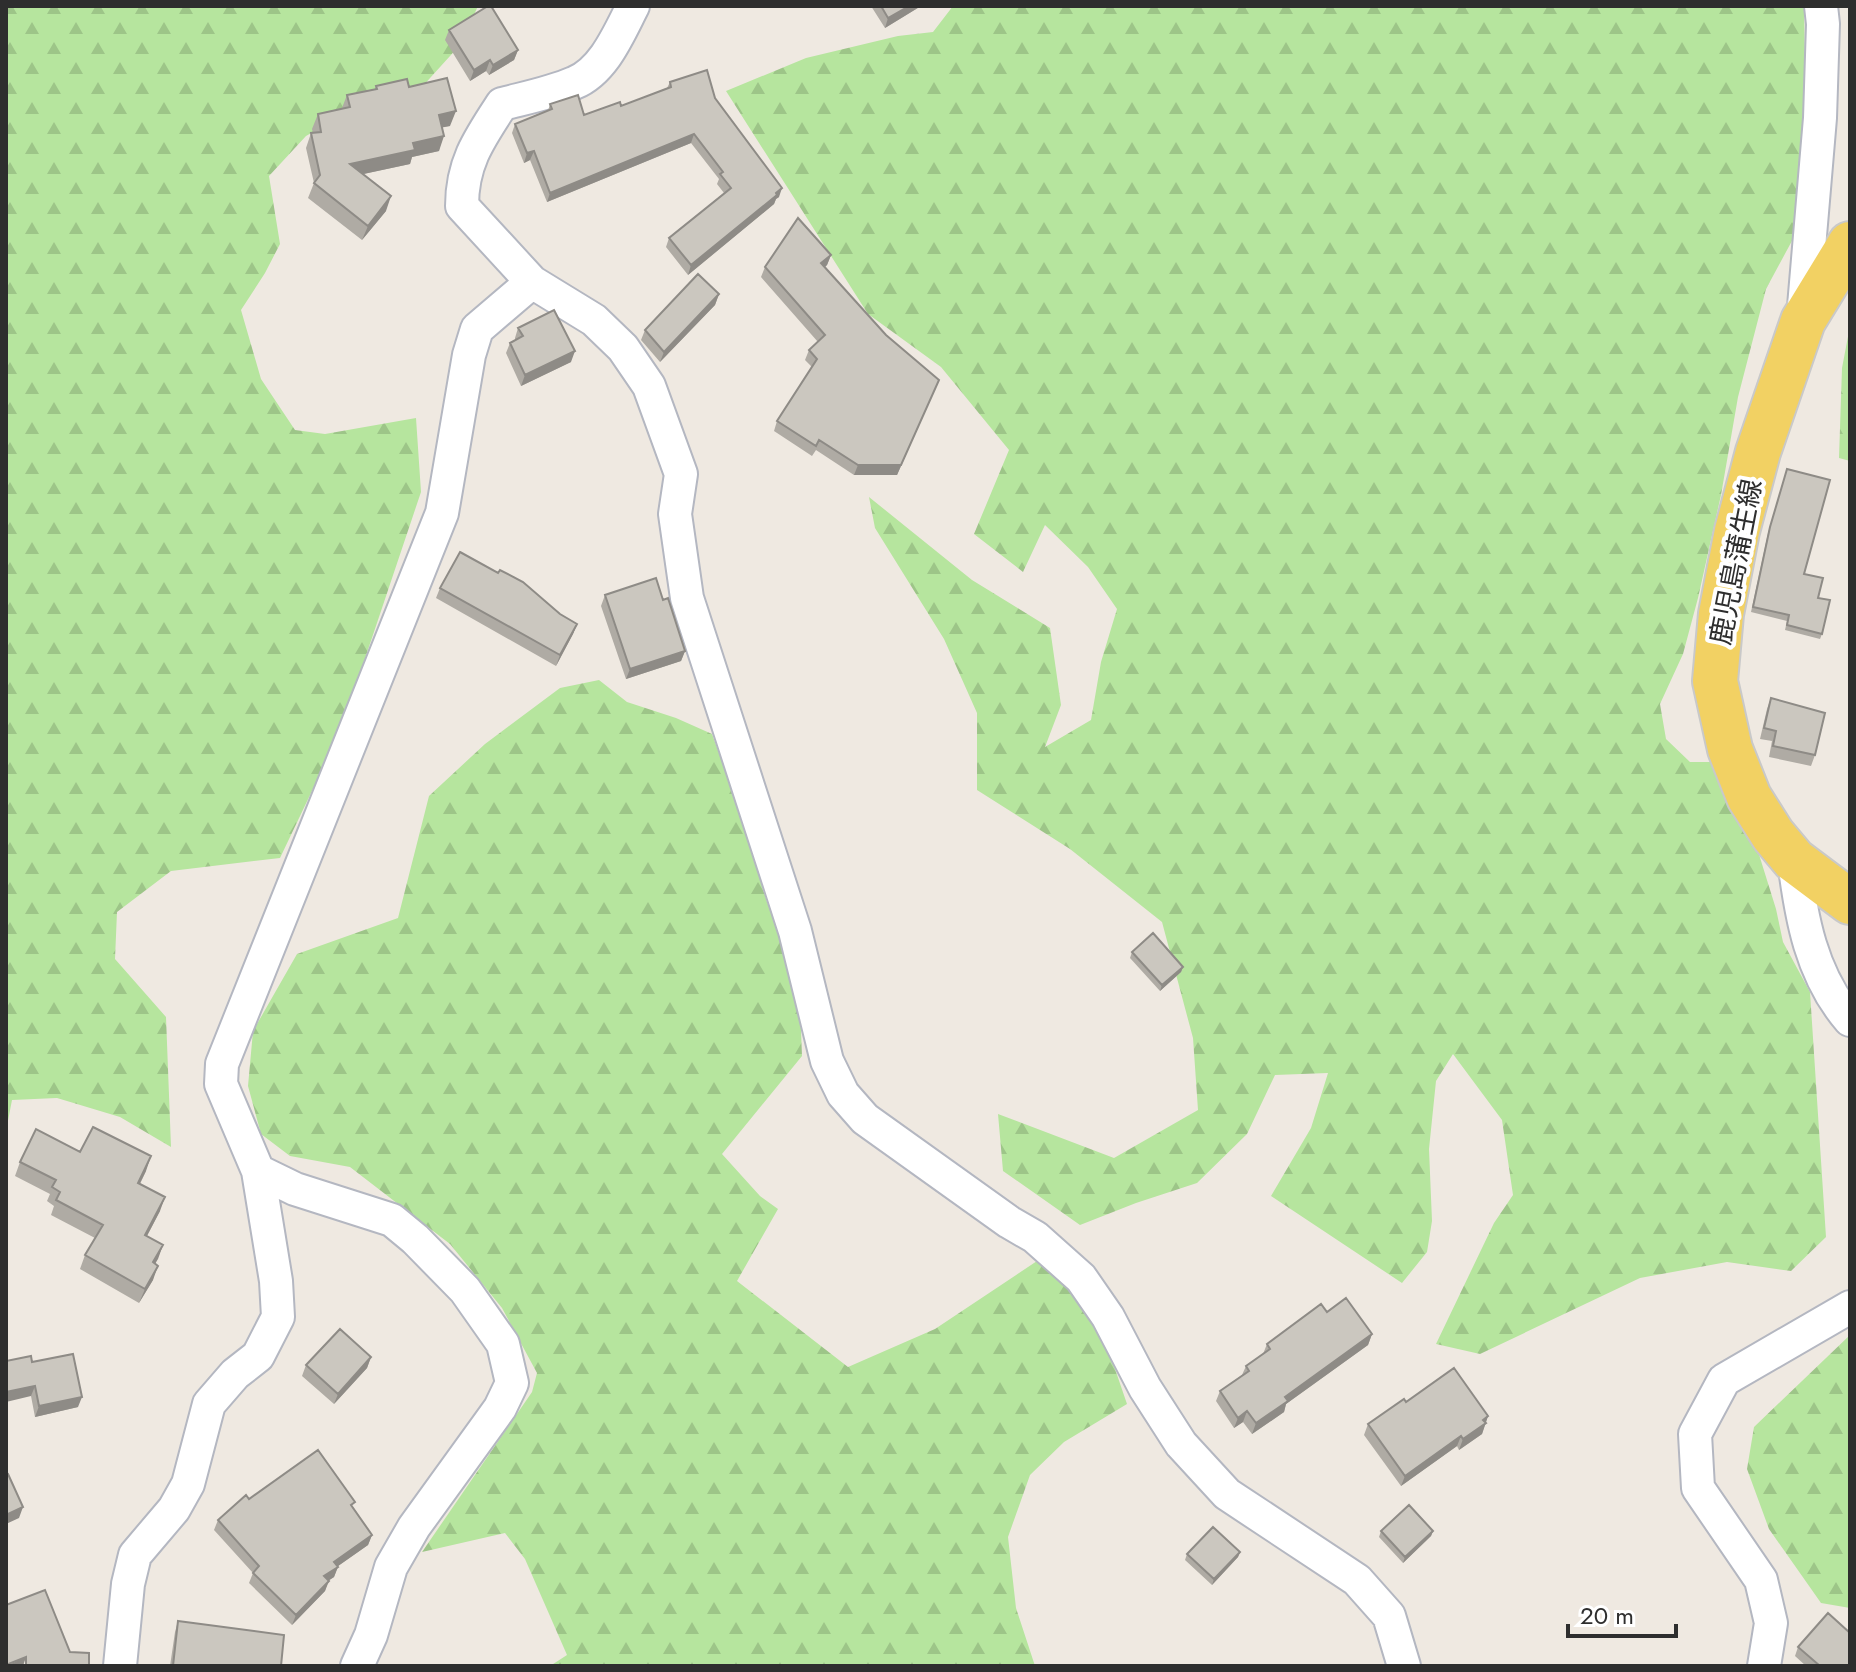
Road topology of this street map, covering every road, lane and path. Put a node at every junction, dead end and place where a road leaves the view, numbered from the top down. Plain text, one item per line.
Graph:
1 (633, 6) edge
2 (1821, 6) edge
3 (1850, 244) edge
4 (532, 282) junction
5 (1803, 321) junction
6 (1794, 860) junction
7 (1850, 902) edge
8 (1850, 1020) edge
9 (258, 1171) junction
10 (1850, 1307) edge
11 (120, 1666) edge
12 (357, 1666) edge
13 (1404, 1666) edge
14 (1764, 1666) edge

1 - 4 street
2 - 5 street
3 - 5 main road, 鹿児島蒲生線
4 - 9 street
4 - 13 street
5 - 6 main road, 鹿児島蒲生線
6 - 7 main road, 鹿児島蒲生線
6 - 8 street
9 - 11 street
9 - 12 street
10 - 14 street

